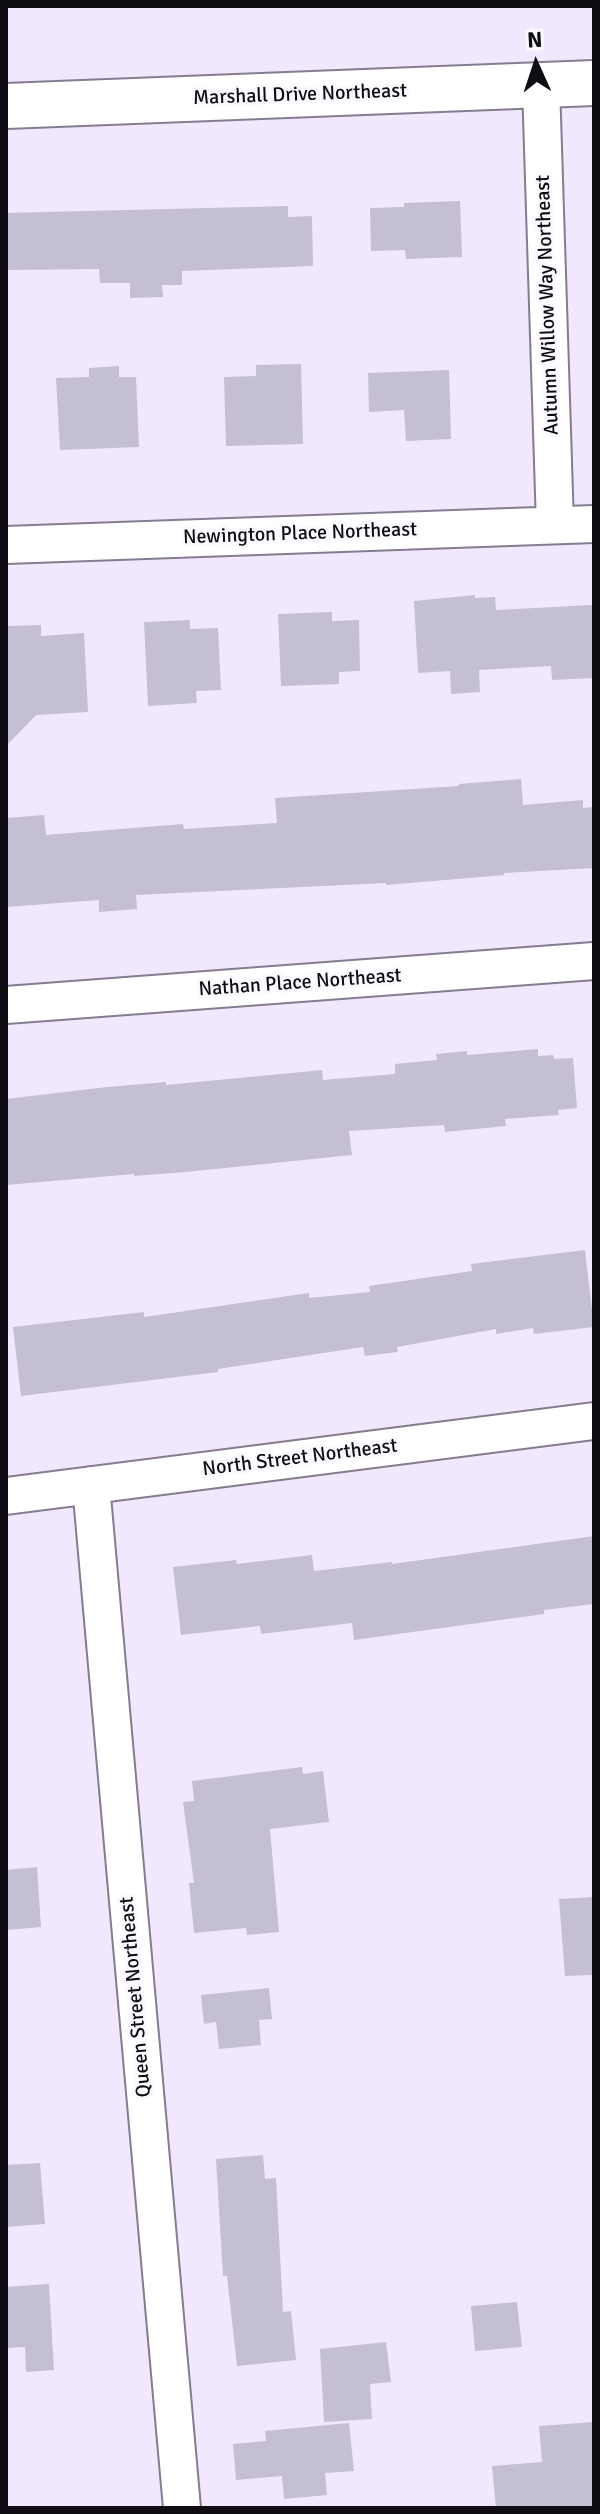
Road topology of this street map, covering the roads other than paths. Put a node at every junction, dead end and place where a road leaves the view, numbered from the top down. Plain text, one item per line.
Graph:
1 (594, 83) edge
2 (541, 85) junction
3 (6, 106) edge
4 (594, 524) edge
5 (555, 525) junction
6 (6, 545) edge
7 (594, 961) edge
8 (6, 1005) edge
9 (594, 1421) edge
10 (91, 1485) junction
11 (6, 1496) edge
12 (182, 2508) edge

1 - 2 street, Marshall Drive Northeast
2 - 3 street, Marshall Drive Northeast
2 - 5 street, Autumn Willow Way Northeast
4 - 5 street, Newington Place Northeast
5 - 6 street, Newington Place Northeast
7 - 8 street, Nathan Place Northeast
9 - 10 street, North Street Northeast
10 - 11 street, North Street Northeast
10 - 12 street, Queen Street Northeast

